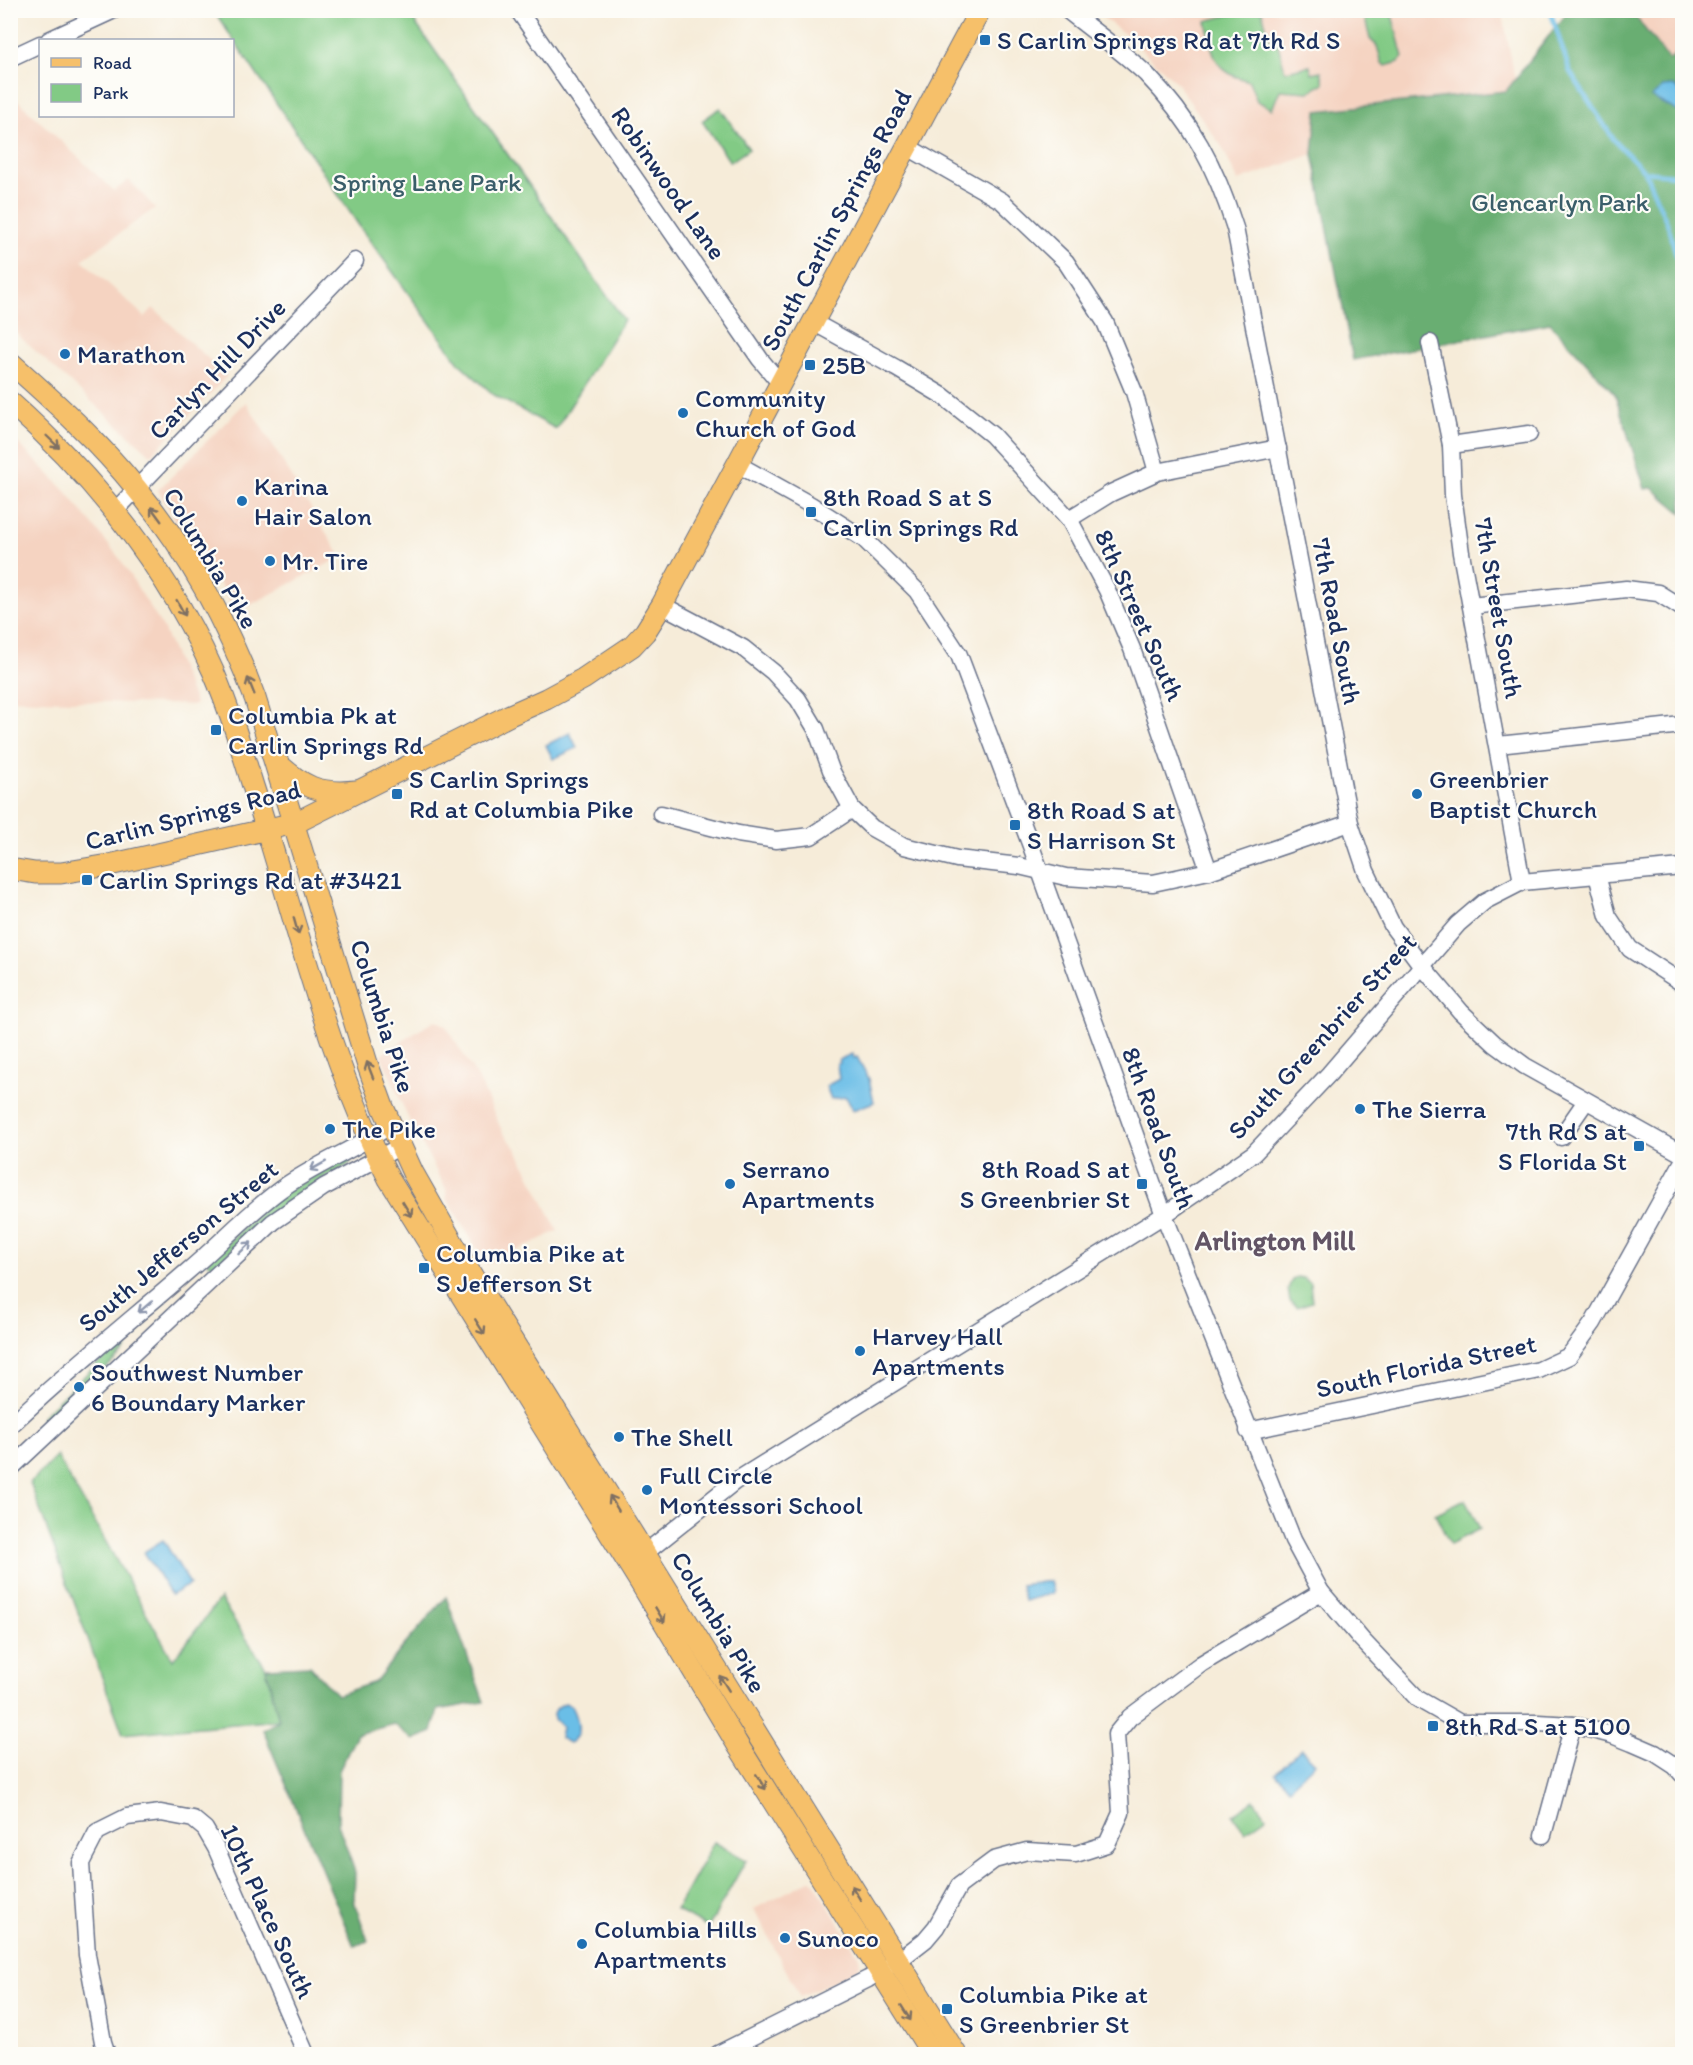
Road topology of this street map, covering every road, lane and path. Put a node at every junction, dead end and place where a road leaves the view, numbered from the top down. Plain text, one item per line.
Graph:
1 (114, 10) edge
2 (518, 10) edge
3 (980, 10) edge
4 (1067, 10) edge
5 (51, 39) edge
6 (39, 44) edge
7 (10, 58) edge
8 (906, 146) junction
9 (355, 261) dead end
10 (813, 322) junction
11 (1430, 343) dead end
12 (10, 362) edge
13 (780, 383) junction
14 (10, 402) edge
15 (1529, 434) dead end
16 (1451, 445) junction
17 (1278, 447) junction
18 (737, 464) junction
19 (1157, 472) junction
20 (137, 489) junction
21 (116, 511) junction
22 (1069, 519) junction
23 (662, 605) junction
24 (1471, 606) junction
25 (1683, 608) edge
26 (510, 715) joint
27 (1683, 725) edge
28 (1498, 745) junction
29 (276, 762) junction
30 (363, 790) junction
31 (852, 808) junction
32 (661, 814) dead end
33 (295, 823) junction
34 (1350, 823) junction
35 (268, 830) junction
36 (1683, 867) edge
37 (10, 869) edge
38 (1209, 871) junction
39 (1041, 872) junction
40 (1596, 875) junction
41 (1522, 882) junction
42 (1422, 966) junction
43 (1683, 983) edge
44 (1586, 1101) junction
45 (391, 1125) junction
46 (1562, 1137) dead end
47 (401, 1146) junction
48 (374, 1148) junction
49 (1683, 1154) edge
50 (1683, 1163) edge
51 (1164, 1215) junction
52 (10, 1426) edge
53 (1248, 1431) junction
54 (10, 1469) edge
55 (637, 1559) junction
56 (1321, 1592) junction
57 (1573, 1725) junction
58 (1683, 1774) edge
59 (1543, 1835) dead end
60 (889, 1966) junction
61 (107, 2055) edge
62 (306, 2055) edge
63 (718, 2055) edge
64 (932, 2055) edge
65 (956, 2055) edge

1 - 5 street
2 - 13 street, Robinwood Lane
3 - 8 main road, South Carlin Springs Road
4 - 17 street, 7th Road South
6 - 7 street
8 - 10 main road, South Carlin Springs Road
8 - 19 street
9 - 20 street, Carlyn Hill Drive
10 - 13 main road, South Carlin Springs Road
10 - 22 street, 8th Street South
11 - 16 street, 7th Street South
12 - 20 main road, Columbia Pike
13 - 18 main road, South Carlin Springs Road
14 -> 21 main road, Columbia Pike
15 - 16 street
16 - 24 street, 7th Street South
17 - 19 street
17 - 34 street, 7th Road South
18 - 23 main road, South Carlin Springs Road
18 - 39 street, 8th Road South
19 - 22 street
20 - 21 street, Carlyn Hill Drive
29 -> 20 main road, Columbia Pike
21 -> 35 main road, Columbia Pike
22 - 38 street, 8th Street South
23 - 26 main road, South Carlin Springs Road
23 - 31 street
24 - 25 street
24 - 28 street, 7th Street South
26 - 30 main road, Carlin Springs Road
27 - 28 street
28 - 41 street, 7th Street South
29 - 30 main road
29 - 33 main road, Columbia Pike
30 - 33 main road, Carlin Springs Road
31 - 32 street
31 - 39 street
33 - 35 main road, Carlin Springs Road
45 -> 33 main road, Columbia Pike
34 - 38 street
34 - 42 street, 7th Road South
35 - 37 main road, Carlin Springs Road
35 -> 48 main road, Columbia Pike
36 - 40 street, South Greenbrier Street
38 - 39 street
39 - 51 street, 8th Road South
40 - 41 street, South Greenbrier Street
40 - 43 street
41 - 42 street, South Greenbrier Street
42 - 44 street, 7th Road South
42 - 51 street, South Greenbrier Street
44 - 46 street
44 - 49 street, 7th Road South
45 - 47 main road, Columbia Pike
45 - 48 street, South Jefferson Street
47 - 48 street, South Jefferson Street
55 -> 47 main road, Columbia Pike
48 -> 52 street, South Jefferson Street
54 -> 48 street, South Jefferson Street
48 -> 55 main road, Columbia Pike
50 - 53 street, South Florida Street
51 - 53 street, 8th Road South
51 - 55 street, South Greenbrier Street
53 - 56 street, 8th Road South
55 - 60 main road, Columbia Pike
56 - 57 street, 8th Road South
56 - 60 street
57 - 58 street, 8th Road South
57 - 59 street
60 - 63 street
60 -> 64 main road, Columbia Pike
60 - 65 main road, Columbia Pike
61 - 62 street, 10th Place South

